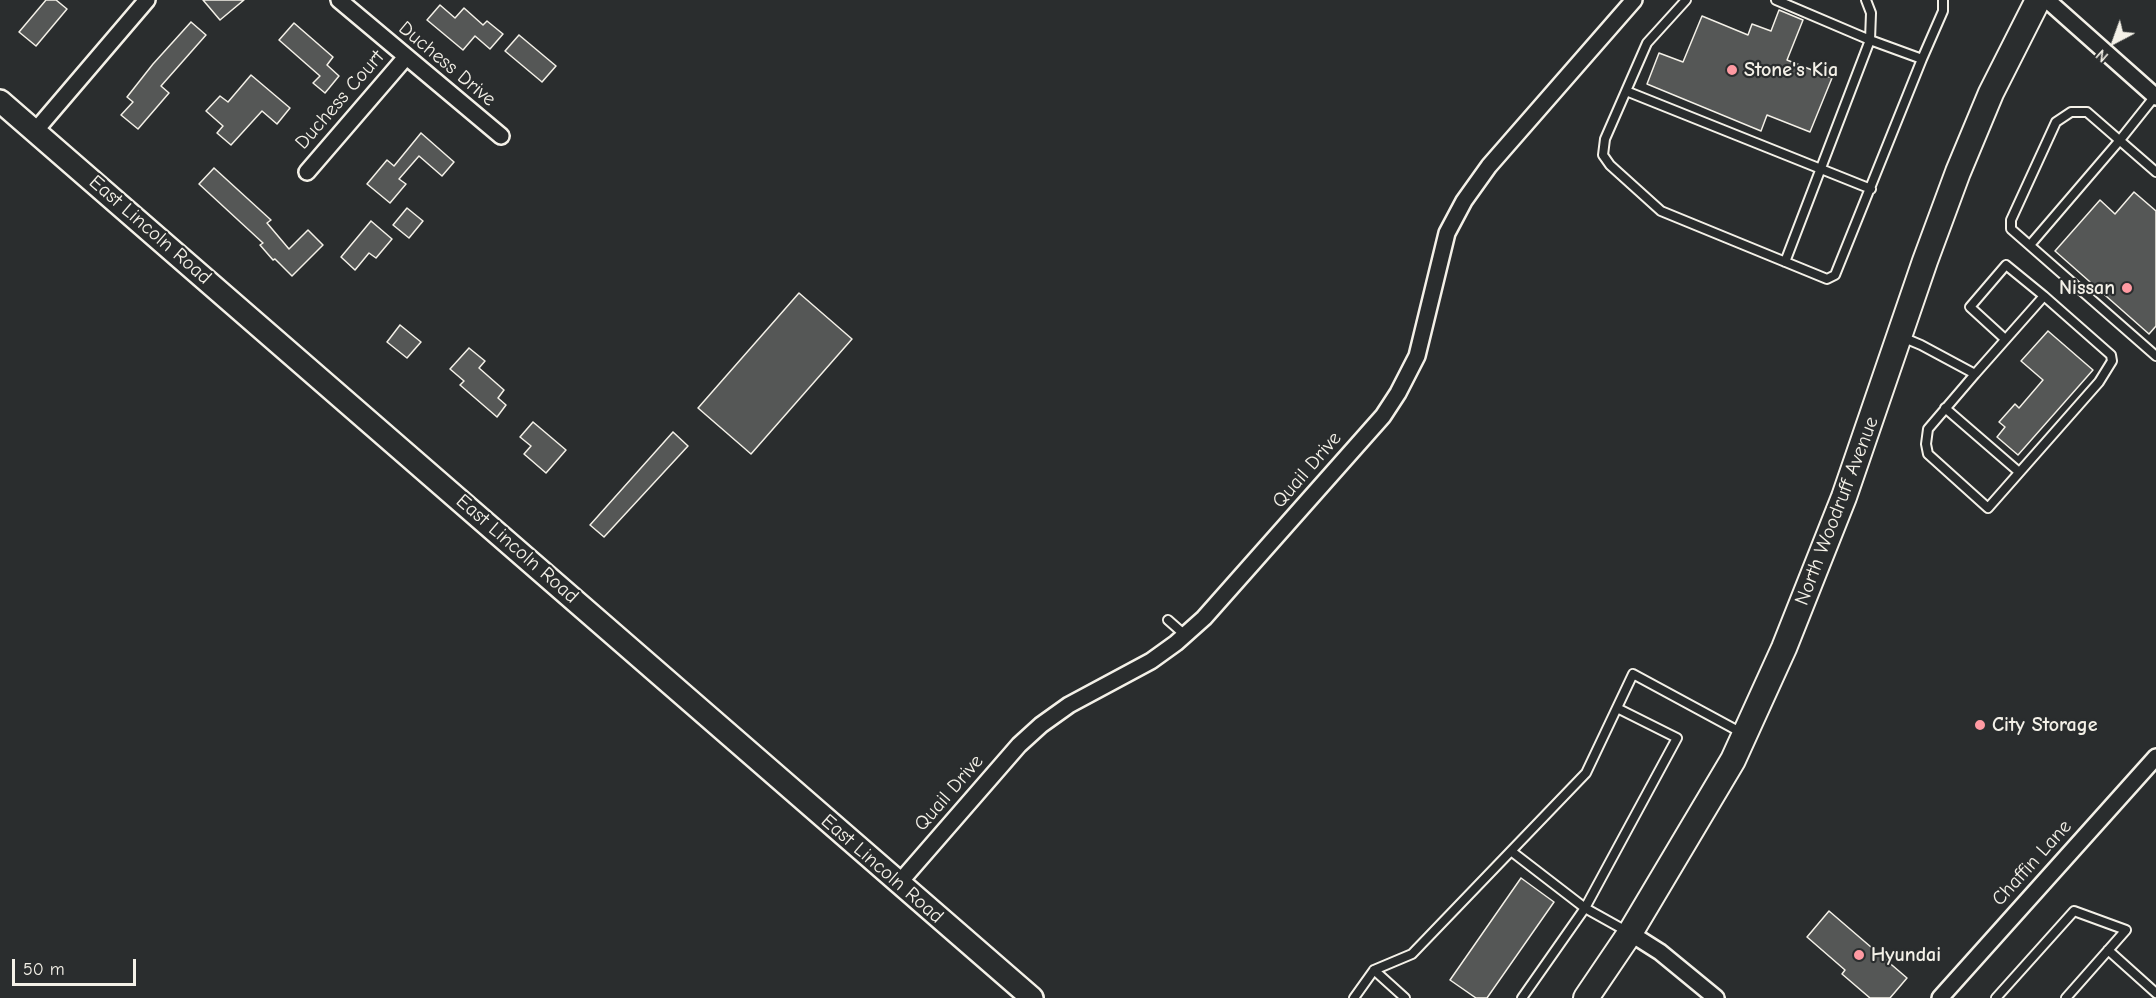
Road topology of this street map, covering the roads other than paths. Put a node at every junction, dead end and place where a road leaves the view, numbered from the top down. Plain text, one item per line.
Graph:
1 (147, 0) edge
2 (339, 0) edge
3 (1634, 0) edge
4 (1686, 0) edge
5 (1776, 0) edge
6 (1866, 0) edge
7 (1943, 0) edge
8 (2038, 0) edge
9 (2047, 0) edge
10 (1870, 40) junction
11 (406, 57) junction
12 (1922, 59) junction
13 (1626, 91) junction
14 (2156, 96) edge
15 (0, 101) edge
16 (36, 130) junction
17 (501, 136) dead end
18 (2120, 140) junction
19 (1821, 169) junction
20 (307, 172) dead end
21 (2156, 172) edge
22 (1871, 189) junction
23 (2030, 245) junction
24 (1785, 262) junction
25 (2044, 296) junction
26 (1900, 337) junction
27 (2005, 339) junction
28 (2156, 356) edge
29 (1975, 374) junction
30 (1945, 408) junction
31 (2019, 472) junction
32 (1168, 620) dead end
33 (1185, 635) junction
34 (1617, 708) junction
35 (1745, 734) junction
36 (2156, 757) edge
37 (1511, 851) junction
38 (899, 883) junction
39 (1585, 908) junction
40 (1630, 933) junction
41 (2108, 950) junction
42 (1374, 970) junction
43 (2156, 993) edge
44 (1032, 998) edge
45 (1354, 998) edge
46 (1405, 998) edge
47 (1522, 998) edge
48 (1586, 998) edge
49 (1716, 998) edge
50 (1940, 998) edge
51 (1996, 998) edge
52 (2066, 998) edge

1 - 16 street
2 - 11 street, Duchess Drive
3 - 33 street, Quail Drive
4 - 13 lane
5 - 10 lane
6 - 10 lane
7 - 12 lane
8 - 26 main road, North Woodruff Avenue
9 - 14 street
10 - 12 lane
10 - 19 lane
11 - 17 street, Duchess Drive
11 - 20 street, Duchess Court
12 - 22 lane
13 - 19 lane
13 - 24 lane
14 - 18 lane
15 - 16 main road, East Lincoln Road
16 - 38 main road, East Lincoln Road
18 - 21 lane
18 - 23 lane
18 - 23 lane
19 - 22 lane
19 - 24 lane
22 - 24 lane
23 - 28 lane
25 - 27 lane
25 - 27 lane
25 - 31 lane
26 - 29 lane
26 - 35 main road, North Woodruff Avenue
27 - 29 lane
29 - 30 lane
30 - 31 lane
30 - 31 lane
32 - 33 lane
33 - 38 street, Quail Drive
34 - 35 lane
34 - 37 lane
34 - 39 lane
35 - 40 main road, North Woodruff Avenue
36 - 50 street, Chaffin Lane
37 - 39 lane
37 - 42 lane
38 - 44 main road, East Lincoln Road
39 - 40 lane
39 - 47 lane
40 - 48 main road, North Woodruff Avenue
40 - 49 street
41 - 43 lane
41 - 51 lane
41 - 52 lane
42 - 45 lane
42 - 46 lane

